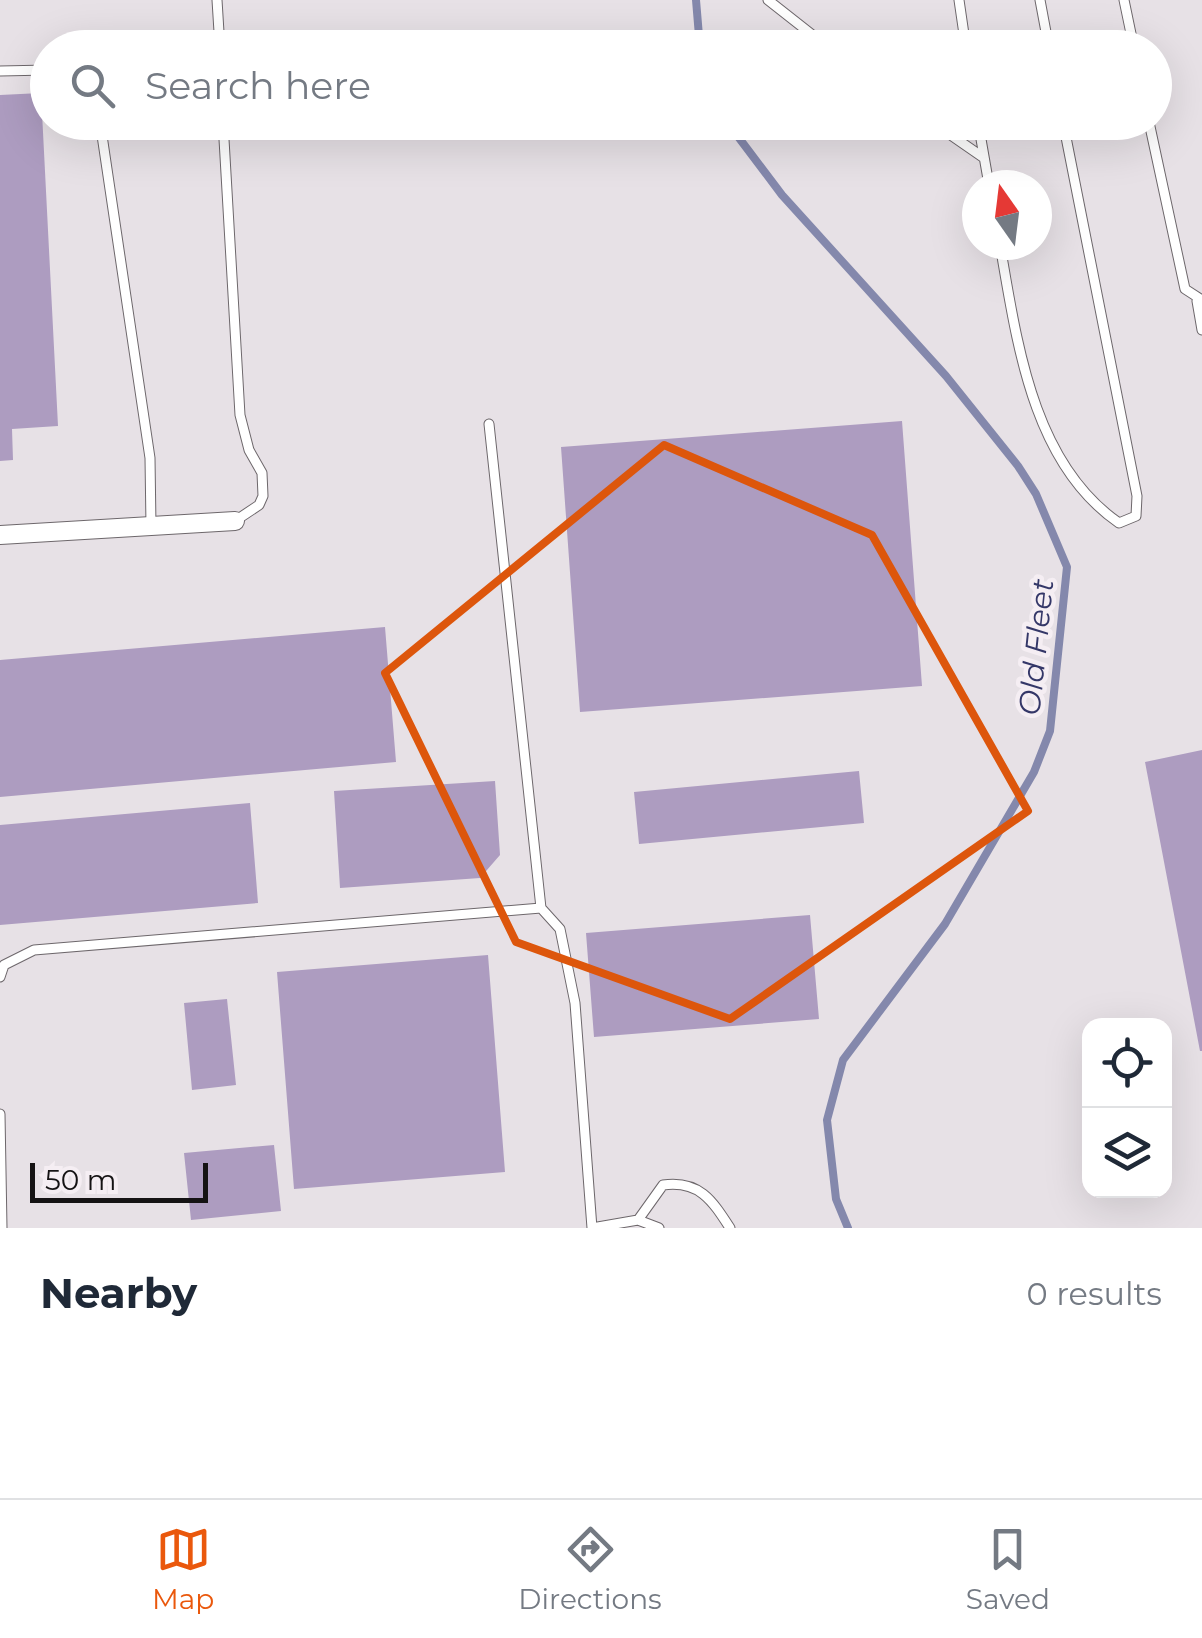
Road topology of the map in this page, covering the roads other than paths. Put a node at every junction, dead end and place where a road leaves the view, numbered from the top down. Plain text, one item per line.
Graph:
1 (217, 0) edge
2 (768, 0) edge
3 (959, 0) edge
4 (1040, 0) edge
5 (1124, 0) edge
6 (219, 30) edge
7 (806, 30) edge
8 (963, 30) edge
9 (1046, 30) edge
10 (1130, 30) edge
11 (30, 70) edge
12 (0, 71) edge
13 (103, 140) edge
14 (224, 140) edge
15 (958, 140) edge
16 (981, 140) edge
17 (1067, 140) edge
18 (1153, 140) edge
19 (984, 158) junction
20 (986, 170) edge
21 (1003, 260) edge
22 (1200, 301) edge
23 (1202, 330) edge
24 (489, 424) dead end
25 (235, 521) joint
26 (151, 527) junction
27 (0, 535) edge
28 (542, 908) junction
29 (0, 977) edge
30 (0, 1114) edge
31 (638, 1220) junction
32 (2, 1228) edge
33 (592, 1228) edge
34 (659, 1228) edge
35 (730, 1228) edge

1 - 6 lane
2 - 7 lane
3 - 8 lane
4 - 9 lane
5 - 10 lane
11 - 12 lane
13 - 26 lane
14 - 25 lane
15 - 19 lane
16 - 19 lane
17 - 21 lane
18 - 22 lane
19 - 20 lane
22 - 23 lane
24 - 28 lane
25 - 26 street
26 - 27 street
28 - 29 lane
28 - 33 lane
30 - 32 lane
31 - 33 lane
31 - 34 lane
31 - 35 lane

